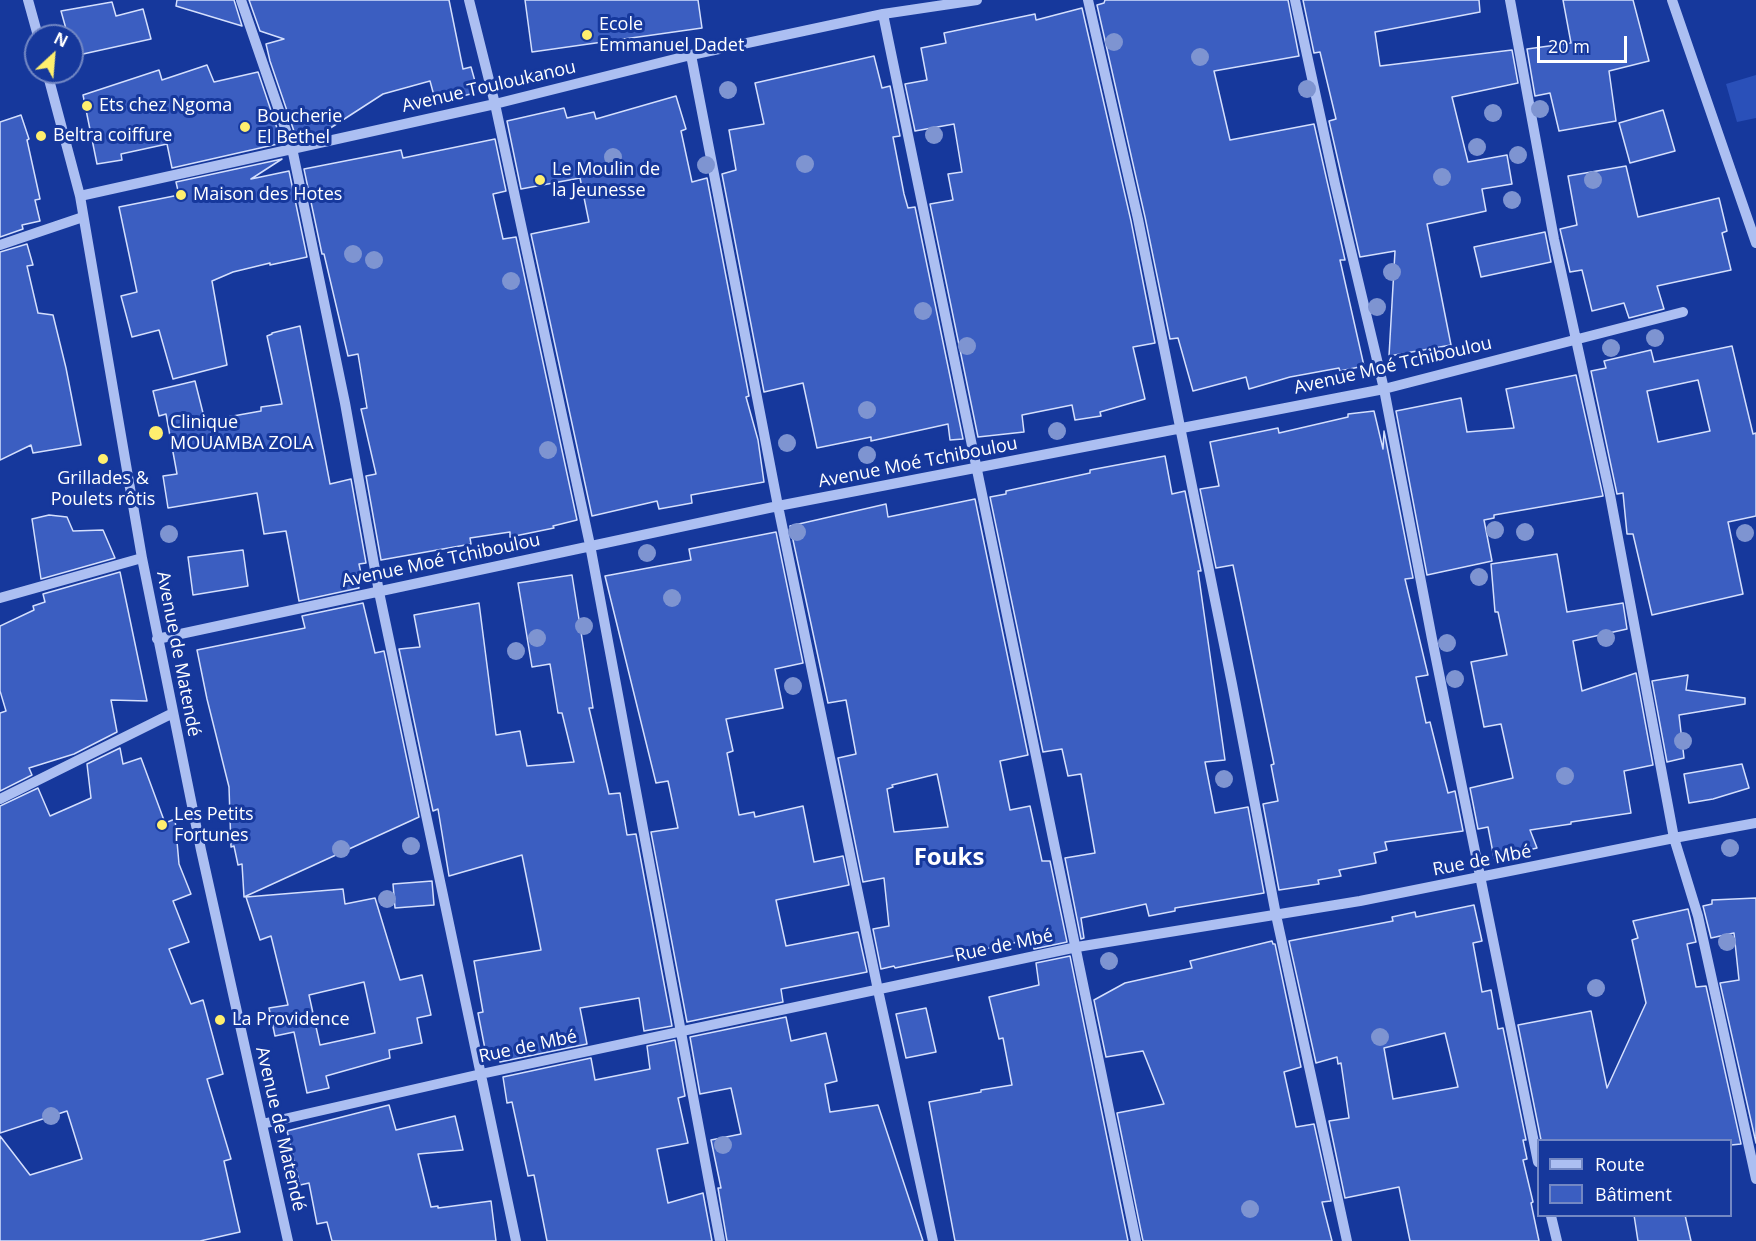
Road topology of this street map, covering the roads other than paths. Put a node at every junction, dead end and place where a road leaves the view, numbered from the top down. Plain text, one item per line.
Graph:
1 (28, 0) edge
2 (241, 0) edge
3 (469, 0) edge
4 (977, 0) edge
5 (1088, 0) edge
6 (1295, 0) edge
7 (1510, 0) edge
8 (1672, 0) edge
9 (883, 14) junction
10 (35, 24) edge
11 (691, 55) junction
12 (50, 84) edge
13 (495, 104) junction
14 (292, 148) junction
15 (80, 196) junction
16 (83, 217) junction
17 (1756, 243) edge
18 (0, 245) edge
19 (1683, 312) dead end
20 (1575, 339) junction
21 (1384, 389) junction
22 (1179, 429) junction
23 (978, 468) junction
24 (778, 506) junction
25 (590, 545) junction
26 (141, 558) junction
27 (379, 592) junction
28 (0, 598) edge
29 (158, 639) junction
30 (173, 713) junction
31 (0, 799) edge
32 (1756, 823) edge
33 (1674, 838) junction
34 (1482, 878) junction
35 (1276, 915) junction
36 (1077, 947) junction
37 (878, 990) junction
38 (681, 1033) junction
39 (481, 1074) junction
40 (262, 1124) junction
41 (1537, 1152) edge
42 (1756, 1179) edge
43 (1551, 1217) edge
44 (288, 1241) edge
45 (516, 1241) edge
46 (720, 1241) edge
47 (933, 1241) edge
48 (1136, 1241) edge
49 (1347, 1241) edge
50 (1557, 1241) edge

1 - 10 street
2 - 14 street
3 - 13 street
4 - 9 street, Avenue Touloukanou
5 - 22 street
6 - 21 street
7 - 20 street
8 - 17 street
9 - 11 street, Avenue Touloukanou
9 - 23 street
11 - 13 street, Avenue Touloukanou
11 - 24 street
12 - 15 street, Avenue de Matendé
13 - 14 street, Avenue Touloukanou
13 - 25 street
14 - 15 street, Avenue Touloukanou
14 - 27 street
15 - 16 street, Avenue de Matendé
16 - 18 street
16 - 26 street, Avenue de Matendé
19 - 20 street, Avenue Moé Tchiboulou
20 - 21 street, Avenue Moé Tchiboulou
20 - 33 street
21 - 22 street, Avenue Moé Tchiboulou
21 - 34 street
22 - 23 street, Avenue Moé Tchiboulou
22 - 35 street
23 - 24 street, Avenue Moé Tchiboulou
23 - 36 street
24 - 25 street, Avenue Moé Tchiboulou
24 - 37 street
25 - 27 street, Avenue Moé Tchiboulou
25 - 38 street
26 - 28 street
26 - 29 street, Avenue de Matendé
27 - 29 street, Avenue Moé Tchiboulou
27 - 39 street
29 - 30 street, Avenue de Matendé
30 - 31 street
30 - 40 street, Avenue de Matendé
32 - 33 street, Rue de Mbé
33 - 34 street, Rue de Mbé
33 - 42 street
34 - 35 street, Rue de Mbé
34 - 41 street
35 - 36 street, Rue de Mbé
35 - 49 street
36 - 37 street, Rue de Mbé
36 - 48 street
37 - 38 street, Rue de Mbé
37 - 47 street
38 - 39 street, Rue de Mbé
38 - 46 street
39 - 40 street, Rue de Mbé
39 - 45 street
40 - 44 street, Avenue de Matendé
43 - 50 street

